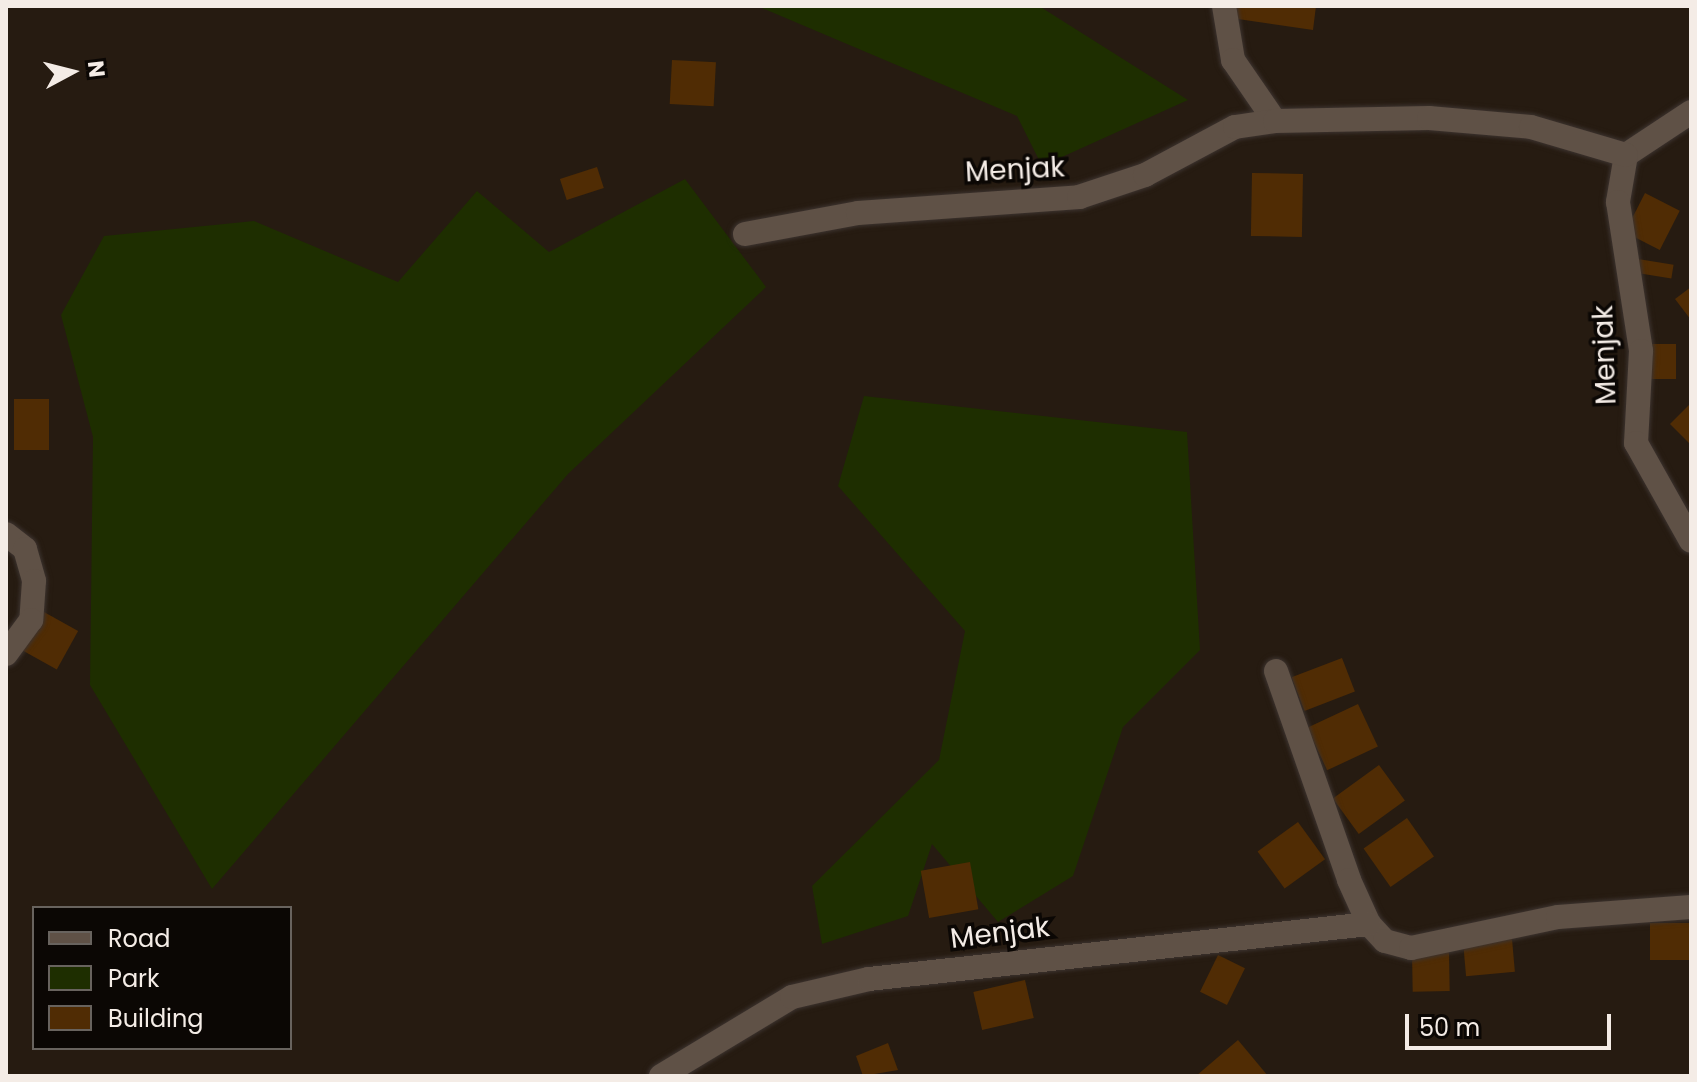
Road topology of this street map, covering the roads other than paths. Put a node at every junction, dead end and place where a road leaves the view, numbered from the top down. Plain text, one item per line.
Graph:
1 (1224, 6) edge
2 (1691, 112) edge
3 (1275, 121) junction
4 (1626, 155) junction
5 (745, 234) dead end
6 (6, 534) edge
7 (1691, 541) edge
8 (6, 654) edge
9 (1276, 671) dead end
10 (1691, 907) edge
11 (1369, 924) junction
12 (661, 1076) edge

1 - 3 street
2 - 4 street
3 - 4 street, Menjak
3 - 5 street, Menjak
4 - 7 street, Menjak
6 - 8 street
9 - 11 street
10 - 11 street
11 - 12 street, Menjak

